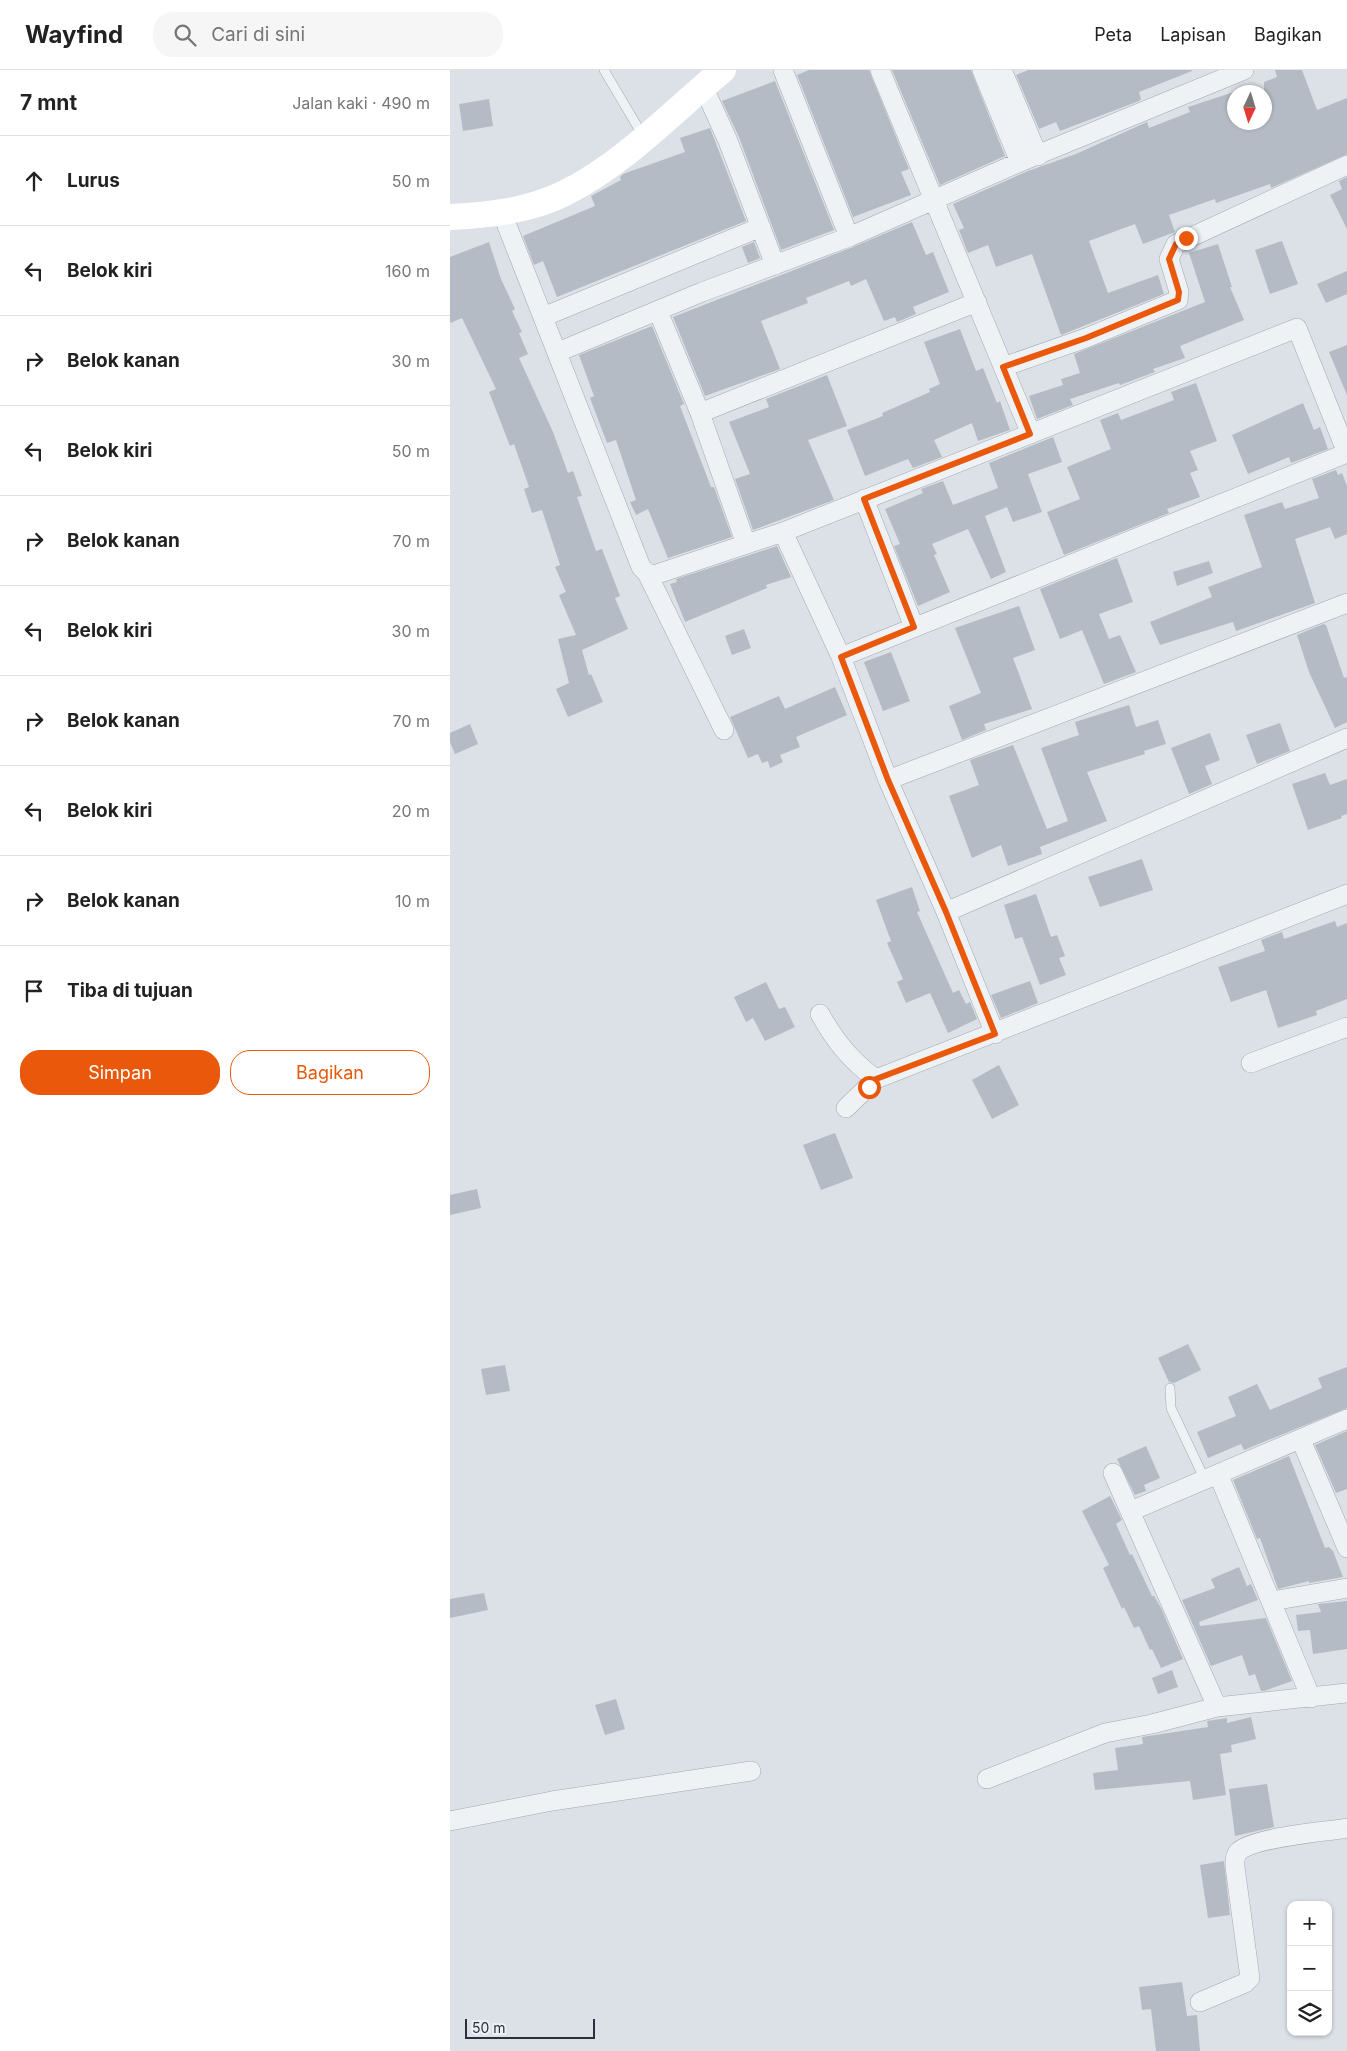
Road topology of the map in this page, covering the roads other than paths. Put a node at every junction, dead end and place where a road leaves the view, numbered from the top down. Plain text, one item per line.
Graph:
1 (604, 70) edge
2 (783, 70) edge
3 (880, 70) edge
4 (1244, 70) edge
5 (1005, 71) edge
6 (984, 74) edge
7 (713, 78) edge
8 (1205, 78) edge
9 (644, 138) junction
10 (1029, 159) junction
11 (1347, 165) edge
12 (934, 201) junction
13 (502, 213) junction
14 (450, 217) edge
15 (761, 227) junction
16 (849, 237) junction
17 (775, 265) junction
18 (977, 302) junction
19 (658, 310) junction
20 (543, 317) junction
21 (558, 352) junction
22 (1003, 367) junction
23 (700, 413) junction
24 (1030, 434) junction
25 (1347, 453) edge
26 (864, 499) junction
27 (783, 532) junction
28 (746, 544) junction
29 (647, 573) junction
30 (1347, 603) edge
31 (914, 627) junction
32 (841, 657) junction
33 (724, 730) dead end
34 (1347, 738) edge
35 (888, 780) junction
36 (1347, 894) edge
37 (946, 912) junction
38 (820, 1014) dead end
39 (1347, 1027) edge
40 (995, 1034) junction
41 (1251, 1063) dead end
42 (876, 1079) junction
43 (846, 1108) dead end
44 (1170, 1388) dead end
45 (1346, 1421) edge
46 (1301, 1440) junction
47 (1113, 1473) dead end
48 (1212, 1478) junction
49 (1131, 1511) junction
50 (1347, 1548) edge
51 (1347, 1588) edge
52 (1272, 1601) junction
53 (1347, 1693) edge
54 (1311, 1698) junction
55 (1217, 1707) junction
56 (751, 1771) dead end
57 (986, 1779) dead end
58 (450, 1821) edge
59 (1347, 1828) edge
60 (1200, 2002) dead end

1 - 9 lane
2 - 16 street
3 - 12 street
4 - 8 street
5 - 6 street
5 - 10 street
6 - 10 street
7 - 9 street
7 - 15 street
8 - 10 street
9 - 13 street
10 - 12 street
11 - 22 street
12 - 16 street
12 - 18 street
13 - 14 street
13 - 20 street
15 - 17 street
15 - 20 street
16 - 17 street
17 - 19 street
18 - 22 street
18 - 23 street
19 - 21 street
19 - 23 street
20 - 21 street
21 - 29 street
22 - 24 street
23 - 28 street
24 - 25 street
24 - 26 street
25 - 31 street
26 - 27 street
26 - 31 street
27 - 28 street
27 - 32 street
28 - 29 street
29 - 33 street
30 - 35 street
31 - 32 street
32 - 35 street
34 - 37 street
35 - 37 street
36 - 40 street
37 - 40 street
38 - 42 street
39 - 41 street
40 - 42 street
42 - 43 street
44 - 48 lane
45 - 46 street
46 - 48 street
46 - 50 street
47 - 49 street
48 - 49 street
48 - 52 street
49 - 55 street
51 - 52 street
52 - 54 street
53 - 54 street
54 - 55 street
55 - 57 street
56 - 58 street
59 - 60 street

